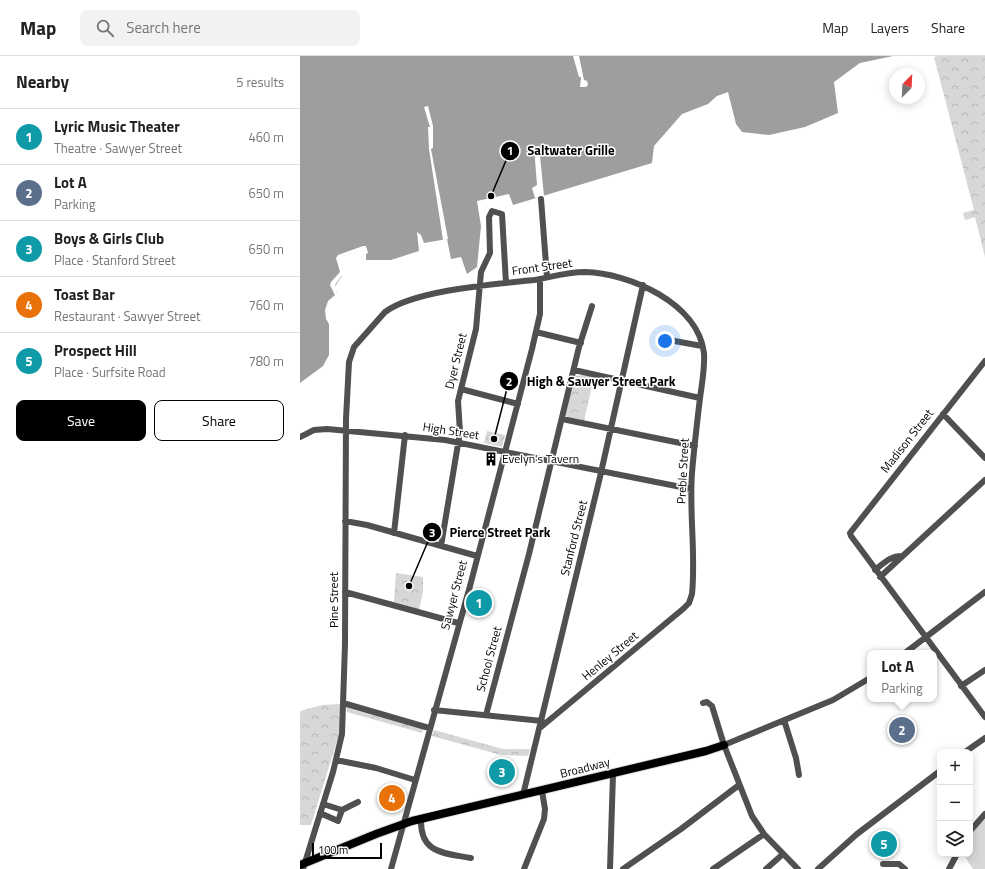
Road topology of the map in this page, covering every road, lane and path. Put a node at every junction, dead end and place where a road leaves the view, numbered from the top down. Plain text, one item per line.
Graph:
1 (541, 199) dead end
2 (547, 277) junction
3 (540, 279) junction
4 (506, 283) junction
5 (643, 285) junction
6 (480, 286) junction
7 (592, 306) dead end
8 (368, 332) joint
9 (536, 332) junction
10 (669, 340) dead end
11 (581, 343) junction
12 (702, 346) junction
13 (985, 361) edge
14 (574, 370) junction
15 (621, 381) junction
16 (461, 389) junction
17 (700, 398) junction
18 (518, 404) junction
19 (943, 414) junction
20 (562, 419) junction
21 (611, 429) junction
22 (346, 430) junction
23 (405, 435) junction
24 (300, 437) edge
25 (458, 442) junction
26 (695, 446) junction
27 (505, 452) junction
28 (985, 458) edge
29 (551, 461) junction
30 (601, 472) junction
31 (985, 480) edge
32 (692, 489) junction
33 (346, 521) junction
34 (394, 532) junction
35 (441, 546) junction
36 (476, 556) junction
37 (902, 556) junction
38 (875, 570) junction
39 (880, 577) junction
40 (345, 592) junction
41 (985, 592) edge
42 (692, 598) joint
43 (458, 623) junction
44 (925, 638) junction
45 (908, 650) edge
46 (934, 650) edge
47 (937, 654) edge
48 (985, 670) edge
49 (867, 680) edge
50 (961, 686) junction
51 (343, 703) junction
52 (703, 703) dead end
53 (434, 710) junction
54 (486, 715) junction
55 (985, 717) edge
56 (784, 720) junction
57 (541, 724) junction
58 (429, 728) junction
59 (985, 738) edge
60 (724, 745) junction
61 (969, 749) edge
62 (336, 760) junction
63 (937, 773) edge
64 (613, 774) junction
65 (799, 775) dead end
66 (415, 780) junction
67 (739, 785) junction
68 (542, 791) junction
69 (523, 795) junction
70 (358, 802) dead end
71 (323, 804) junction
72 (342, 810) junction
73 (320, 814) junction
74 (985, 814) edge
75 (421, 819) junction
76 (403, 824) junction
77 (973, 828) edge
78 (764, 834) junction
79 (783, 854) junction
80 (955, 857) edge
81 (471, 858) dead end
82 (883, 864) dead end
83 (302, 866) edge
84 (391, 869) edge
85 (524, 869) edge
86 (610, 869) edge
87 (623, 869) edge
88 (713, 869) edge
89 (766, 869) edge
90 (798, 869) edge
91 (818, 869) edge
92 (905, 869) edge
93 (949, 869) edge

1 - 2 street
2 - 3 street, Front Street
2 - 5 street, Front Street
3 - 4 street, Front Street
3 - 9 street, Sawyer Street
4 - 6 street, Front Street
4 - 6 street, Dyer Street
5 - 12 street, Front Street
5 - 15 street, Stanford Street
6 - 8 street, Front Street
6 - 16 street, Dyer Street
7 - 11 street, School Street
8 - 22 street, Pine Street
9 - 11 street
9 - 18 street, Sawyer Street
10 - 12 street
11 - 14 street, School Street
12 - 17 street, Preble Street
13 - 19 street, Madison Street
14 - 15 street
14 - 20 street, School Street
15 - 17 street
15 - 21 street, Stanford Street
16 - 18 street
16 - 25 street, Dyer Street
17 - 26 street, Preble Street
18 - 27 street, Sawyer Street
19 - 28 street
19 - 38 street, Madison Street
20 - 21 street
20 - 29 street, School Street
21 - 26 street
21 - 30 street, Stanford Street
22 - 23 street, High Street
22 - 24 street, High Street
22 - 33 street, Pine Street
23 - 25 street, High Street
23 - 34 street
25 - 27 street, High Street
25 - 35 street, Dyer Street
26 - 32 street, Preble Street
27 - 29 street, High Street
27 - 36 street, Sawyer Street
29 - 30 street, High Street
29 - 54 street, School Street
30 - 32 street, High Street
30 - 57 street, Stanford Street
31 - 37 street
32 - 42 street, Preble Street
33 - 34 street
33 - 40 street, Pine Street
34 - 35 street
35 - 36 street
36 - 43 street, Sawyer Street
37 - 38 street
37 - 39 street
38 - 39 street
39 - 44 street
40 - 43 street
40 - 51 street, Pine Street
41 - 44 street
42 - 57 street, Henley Street
43 - 53 street, Sawyer Street
44 - 45 street
44 - 46 street
47 - 50 street
48 - 50 street
49 - 56 street, Broadway
50 - 55 street
51 - 58 street
51 - 62 street, Pine Street
52 - 60 street
53 - 54 street
53 - 58 street, Sawyer Street
54 - 57 street
56 - 60 street, Broadway
56 - 65 street
57 - 69 street, Stanford Street
58 - 66 street, Sawyer Street
59 - 61 street
60 - 64 main road, Broadway
60 - 67 street
62 - 66 street
62 - 71 street, Pine Street
63 - 91 street
64 - 68 main road, Broadway
64 - 86 street
66 - 76 street, Sawyer Street
67 - 78 street
67 - 87 street
68 - 69 main road, Broadway
68 - 85 street
69 - 75 main road, Broadway
70 - 72 street
71 - 72 street
71 - 73 street, Pine Street
72 - 73 street
73 - 83 street, Pine Street
74 - 77 street
75 - 76 main road, Broadway
75 - 81 street
76 - 83 main road, Broadway
76 - 84 street, Sawyer Street
78 - 79 street
78 - 88 street
79 - 89 street
79 - 90 street
80 - 93 street
82 - 92 street

